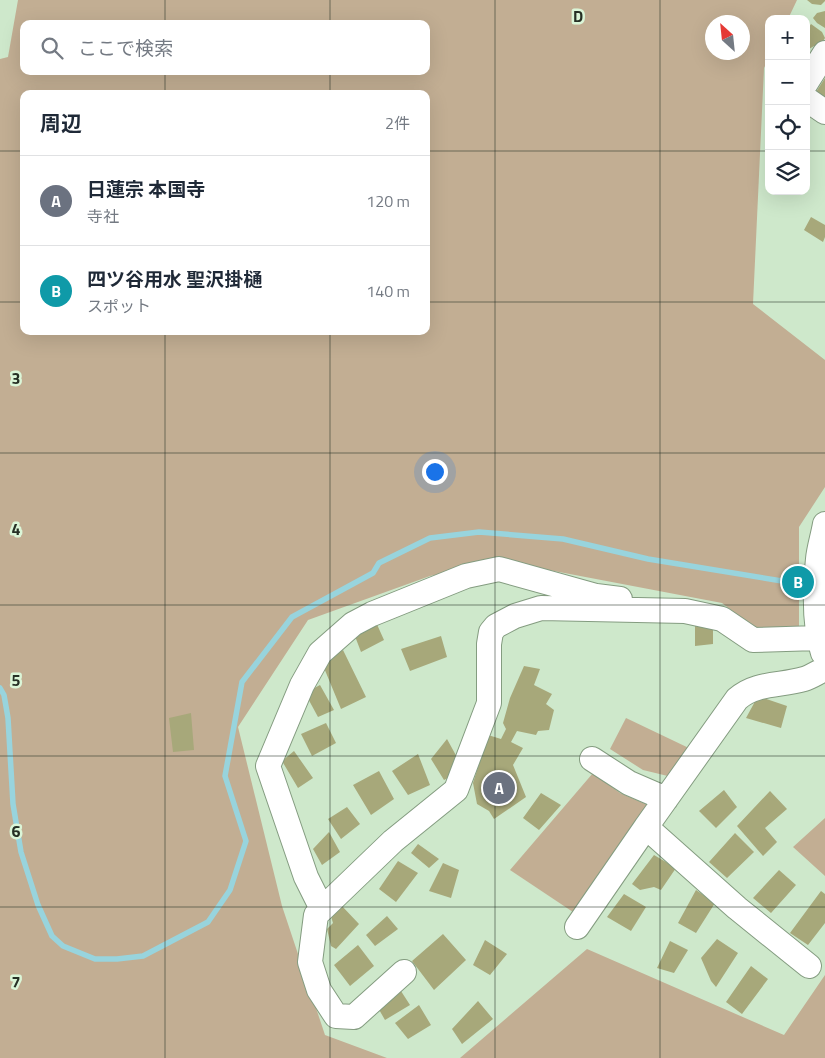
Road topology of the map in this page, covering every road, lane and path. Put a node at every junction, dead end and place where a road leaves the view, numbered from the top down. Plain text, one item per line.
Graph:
1 (825, 53) edge
2 (810, 77) edge
3 (810, 102) edge
4 (825, 112) edge
5 (825, 524) edge
6 (685, 611) junction
7 (820, 640) edge
8 (825, 669) edge
9 (592, 759) dead end
10 (666, 799) junction
11 (646, 827) junction
12 (322, 909) junction
13 (577, 927) dead end
14 (809, 966) dead end
15 (404, 972) dead end

1 - 2 street
3 - 4 street
5 - 7 street
6 - 7 street
6 - 12 street
6 - 12 street
8 - 10 street
9 - 10 street
10 - 11 street
11 - 13 street
11 - 14 street
12 - 15 street

